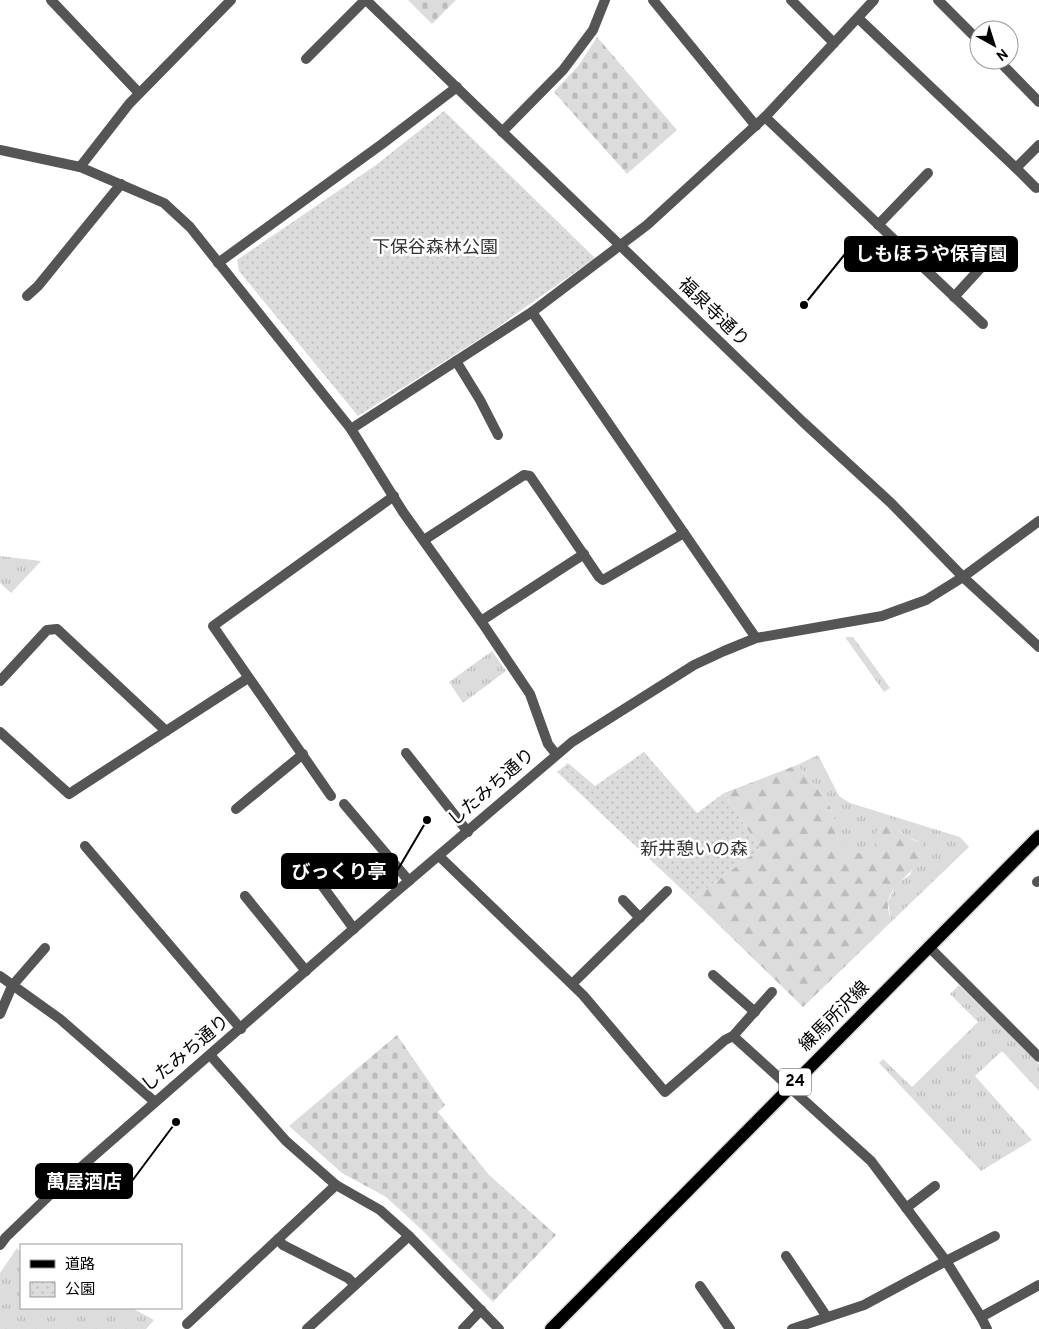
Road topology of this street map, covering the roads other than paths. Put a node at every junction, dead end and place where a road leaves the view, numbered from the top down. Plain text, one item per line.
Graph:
1 (51, 0) edge
2 (231, 0) edge
3 (365, 0) edge
4 (605, 0) edge
5 (653, 0) edge
6 (790, 0) edge
7 (874, 0) edge
8 (938, 0) edge
9 (858, 18) junction
10 (969, 31) edge
11 (834, 43) junction
12 (306, 59) dead end
13 (1008, 70) edge
14 (456, 87) junction
15 (139, 93) junction
16 (1039, 102) edge
17 (765, 117) junction
18 (756, 126) junction
19 (502, 132) junction
20 (1039, 144) edge
21 (0, 150) edge
22 (80, 166) junction
23 (1016, 168) junction
24 (928, 173) dead end
25 (121, 184) junction
26 (1036, 188) dead end
27 (878, 225) junction
28 (621, 245) junction
29 (987, 260) dead end
30 (218, 263) junction
31 (27, 296) dead end
32 (954, 296) junction
33 (532, 312) junction
34 (983, 324) dead end
35 (456, 361) junction
36 (351, 429) junction
37 (498, 435) dead end
38 (394, 496) junction
39 (1039, 521) edge
40 (684, 533) junction
41 (424, 540) junction
42 (584, 554) junction
43 (963, 577) junction
44 (482, 621) junction
45 (756, 638) junction
46 (1039, 647) edge
47 (248, 678) junction
48 (0, 681) edge
49 (166, 731) junction
50 (0, 732) edge
51 (406, 752) dead end
52 (303, 754) junction
53 (556, 754) junction
54 (331, 796) dead end
55 (344, 804) dead end
56 (236, 809) dead end
57 (468, 832) junction
58 (1039, 836) edge
59 (85, 846) dead end
60 (439, 856) junction
61 (304, 861) dead end
62 (409, 881) junction
63 (667, 891) dead end
64 (245, 896) dead end
65 (622, 900) dead end
66 (640, 918) junction
67 (354, 929) junction
68 (929, 947) junction
69 (45, 948) dead end
70 (306, 971) junction
71 (713, 975) dead end
72 (0, 976) edge
73 (572, 984) junction
74 (12, 986) junction
75 (772, 992) dead end
76 (755, 1012) junction
77 (0, 1014) edge
78 (241, 1029) junction
79 (733, 1036) junction
80 (210, 1056) junction
81 (1039, 1057) edge
82 (789, 1088) junction
83 (155, 1102) junction
84 (336, 1185) junction
85 (935, 1186) dead end
86 (906, 1208) junction
87 (409, 1236) junction
88 (995, 1236) dead end
89 (278, 1239) junction
90 (0, 1245) edge
91 (786, 1256) dead end
92 (946, 1261) junction
93 (355, 1285) junction
94 (1039, 1285) edge
95 (700, 1286) dead end
96 (481, 1310) junction
97 (827, 1317) junction
98 (981, 1317) junction
99 (187, 1324) dead end
100 (307, 1329) edge
101 (463, 1329) edge
102 (499, 1329) edge
103 (551, 1329) edge
104 (730, 1329) edge
105 (792, 1329) edge
106 (987, 1329) edge

1 - 15 street
2 - 15 street
3 - 12 street
3 - 14 street, 福泉寺通り
4 - 19 street
5 - 18 street
6 - 11 street
7 - 9 street
8 - 10 street
9 - 11 street
9 - 23 street
11 - 17 street
13 - 16 street
14 - 19 street, 福泉寺通り
14 - 30 street
15 - 22 street
17 - 18 street
17 - 27 street
18 - 28 street
19 - 28 street, 福泉寺通り
20 - 23 street
21 - 22 street
22 - 25 street
23 - 26 street
24 - 27 street
25 - 30 street
25 - 31 street
27 - 32 street
28 - 33 street
28 - 43 street, 福泉寺通り
29 - 32 street
30 - 36 street
32 - 34 street
33 - 35 street
33 - 40 street
35 - 36 street
35 - 37 street
36 - 38 street
38 - 41 street
38 - 47 street
39 - 43 street, したみち通り
40 - 42 street
40 - 45 street
41 - 42 street
41 - 44 street
42 - 44 street
43 - 45 street, したみち通り
43 - 46 street, 福泉寺通り
44 - 53 street
45 - 53 street, したみち通り
47 - 49 street
47 - 52 street
48 - 49 street
49 - 50 street
51 - 57 street
52 - 54 street
52 - 56 street
53 - 57 street, したみち通り
55 - 62 street
57 - 60 street, したみち通り
58 - 68 main road, 練馬所沢線 / 24
59 - 78 street
60 - 62 street, したみち通り
60 - 73 street
61 - 67 street
62 - 67 street, したみち通り
63 - 66 street
64 - 70 street
65 - 66 street
66 - 73 street
67 - 70 street, したみち通り
68 - 81 street
68 - 82 main road, 練馬所沢線 / 24
69 - 74 street
70 - 78 street, したみち通り
71 - 76 street
72 - 74 street
73 - 79 street
74 - 77 street
74 - 83 street
75 - 76 street
76 - 79 street
78 - 80 street, したみち通り
79 - 82 street
80 - 83 street, したみち通り
80 - 84 street
82 - 86 street
82 - 103 main road, 練馬所沢線 / 24
83 - 90 street, したみち通り
84 - 87 street
84 - 89 street
85 - 86 street
86 - 92 street
87 - 93 street
87 - 96 street
88 - 92 street
89 - 93 street
89 - 99 street
91 - 97 street
92 - 97 street
92 - 98 street
93 - 100 street
94 - 98 street
95 - 104 street
96 - 101 street
96 - 102 street
97 - 105 street
98 - 106 street

